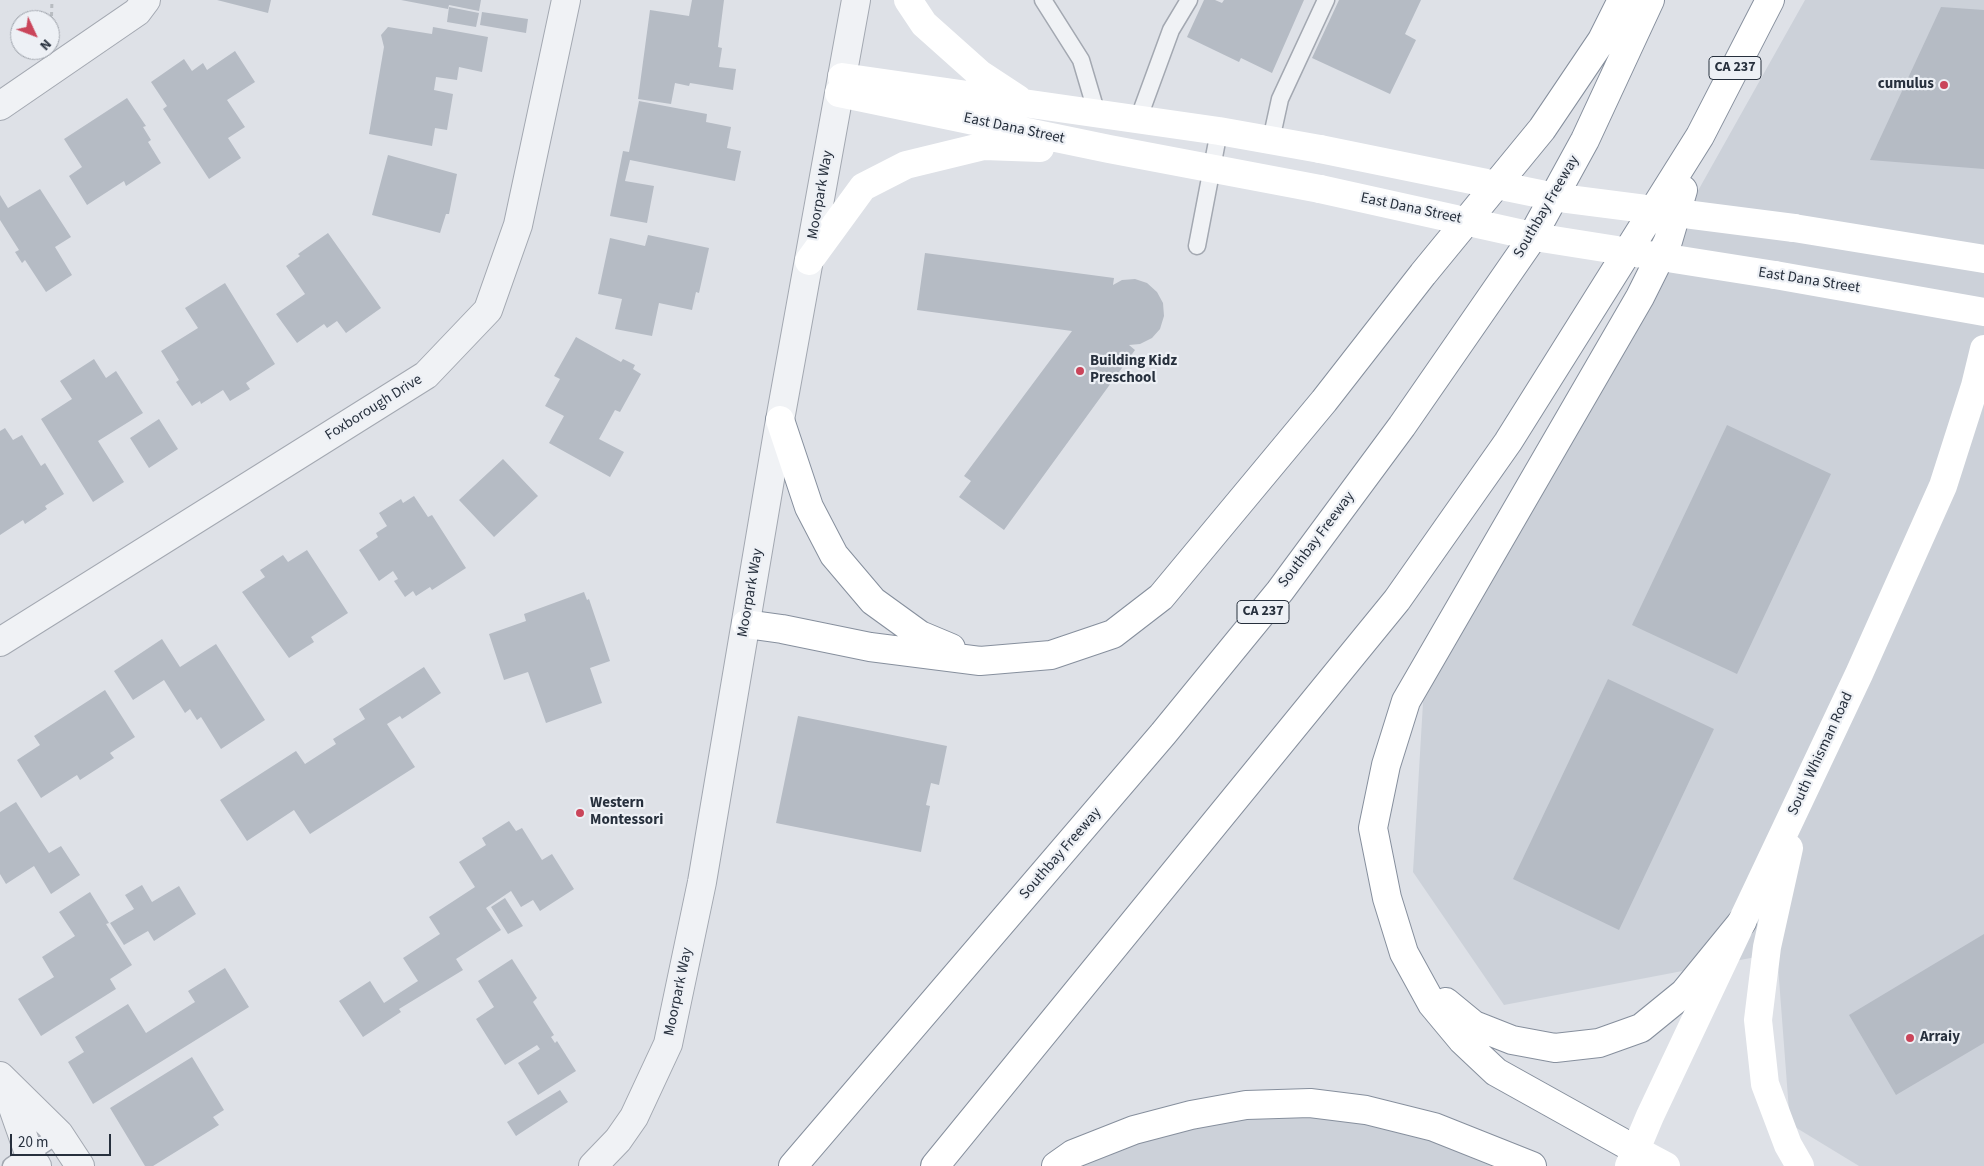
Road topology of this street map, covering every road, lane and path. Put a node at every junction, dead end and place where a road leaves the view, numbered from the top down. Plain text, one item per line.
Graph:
1 (146, 0) edge
2 (566, 0) edge
3 (856, 0) edge
4 (908, 0) edge
5 (1044, 0) edge
6 (1189, 0) edge
7 (1326, 0) edge
8 (1622, 0) edge
9 (1650, 0) edge
10 (1770, 0) edge
11 (841, 85) junction
12 (1026, 104) junction
13 (0, 106) edge
14 (1097, 114) junction
15 (1138, 120) junction
16 (1220, 131) junction
17 (1700, 136) junction
18 (1271, 140) junction
19 (1109, 149) junction
20 (1211, 169) junction
21 (1197, 246) dead end
22 (1984, 259) edge
23 (810, 261) junction
24 (1984, 312) edge
25 (1984, 349) edge
26 (780, 420) junction
27 (746, 624) junction
28 (0, 642) edge
29 (980, 661) junction
30 (1800, 796) junction
31 (1387, 898) junction
32 (1742, 922) junction
33 (1, 1077) edge
34 (59, 1134) junction
35 (1633, 1158) edge
36 (26, 1162) edge
37 (80, 1166) edge
38 (593, 1166) edge
39 (793, 1166) edge
40 (935, 1166) edge
41 (1056, 1166) edge
42 (1532, 1166) edge
43 (1666, 1166) edge
44 (1800, 1166) edge

1 - 13 street
2 - 28 street, Foxborough Drive
3 - 11 street, Moorpark Way
4 - 12 main road
5 - 14 lane
6 - 15 lane
7 - 18 lane
8 - 29 main road
9 - 39 main road, Southbay Freeway / CA 237
10 - 17 main road, CA 237
11 - 12 main road, East Dana Street
11 - 19 main road, East Dana Street
11 - 23 street, Moorpark Way
12 - 14 main road, East Dana Street
14 - 15 main road, East Dana Street
15 - 16 main road, East Dana Street
16 - 18 main road, East Dana Street
16 - 20 lane
17 - 31 main road
17 - 40 main road, CA 237
18 - 22 main road, East Dana Street, bridge
19 - 20 main road, East Dana Street
19 - 23 main road
20 - 21 lane
20 - 24 main road, East Dana Street, bridge
23 - 26 street, Moorpark Way
25 - 30 main road, South Whisman Road
26 - 27 street, Moorpark Way
26 - 29 main road
27 - 29 main road
27 - 38 street, Moorpark Way
30 - 32 main road, South Whisman Road
30 - 44 main road
31 - 32 main road
31 - 35 main road
32 - 35 main road, South Whisman Road
33 - 34 street
33 - 36 street
34 - 36 lane
34 - 37 street
35 - 43 main road
41 - 42 main road

